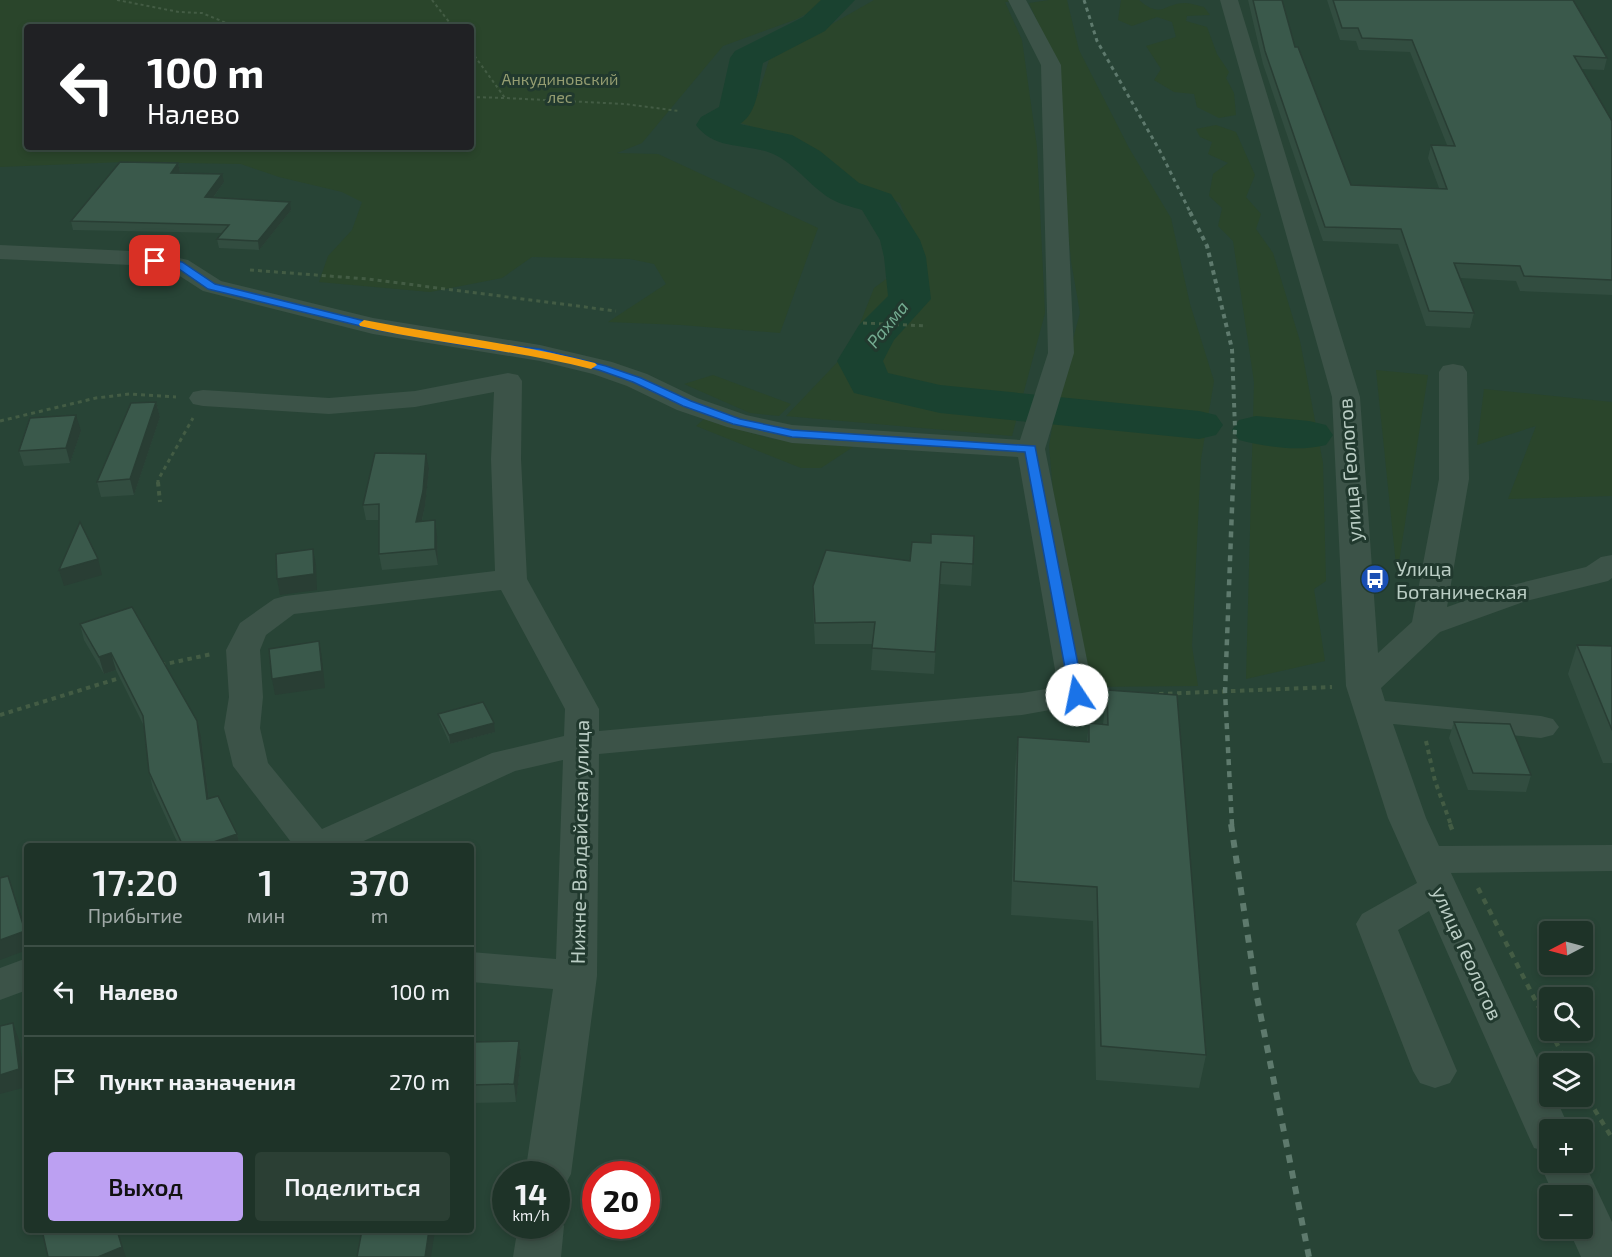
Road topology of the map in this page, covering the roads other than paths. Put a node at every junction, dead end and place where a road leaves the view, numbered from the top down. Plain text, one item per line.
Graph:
1 (1017, 0) edge
2 (1229, 0) edge
3 (0, 252) edge
4 (1453, 372) dead end
5 (203, 398) road end
6 (1031, 449) junction
7 (1612, 564) edge
8 (511, 579) junction
9 (1428, 625) junction
10 (1367, 698) junction
11 (1541, 727) dead end
12 (582, 744) junction
13 (315, 843) edge
14 (324, 843) edge
15 (1612, 858) edge
16 (1433, 874) junction
17 (474, 967) edge
18 (24, 974) edge
19 (576, 976) junction
20 (0, 985) edge
21 (1435, 1071) dead end
22 (1543, 1119) edge
23 (550, 1161) edge
24 (1593, 1231) edge
25 (539, 1239) edge
26 (537, 1257) edge
27 (1605, 1257) edge

1 - 6 street
2 - 10 street, улица Геологов
3 - 6 street
4 - 9 street
5 - 8 street, Нижне-Валдайская улица
6 - 12 street
7 - 9 street
8 - 12 street, Нижне-Валдайская улица
8 - 13 street
9 - 10 street
10 - 11 street
10 - 16 street, улица Геологов
12 - 14 street
12 - 19 street, Нижне-Валдайская улица
15 - 16 street
16 - 21 street
16 - 22 street, улица Геологов
17 - 19 street
18 - 20 street
19 - 23 street, Нижне-Валдайская улица
24 - 27 street
25 - 26 street

